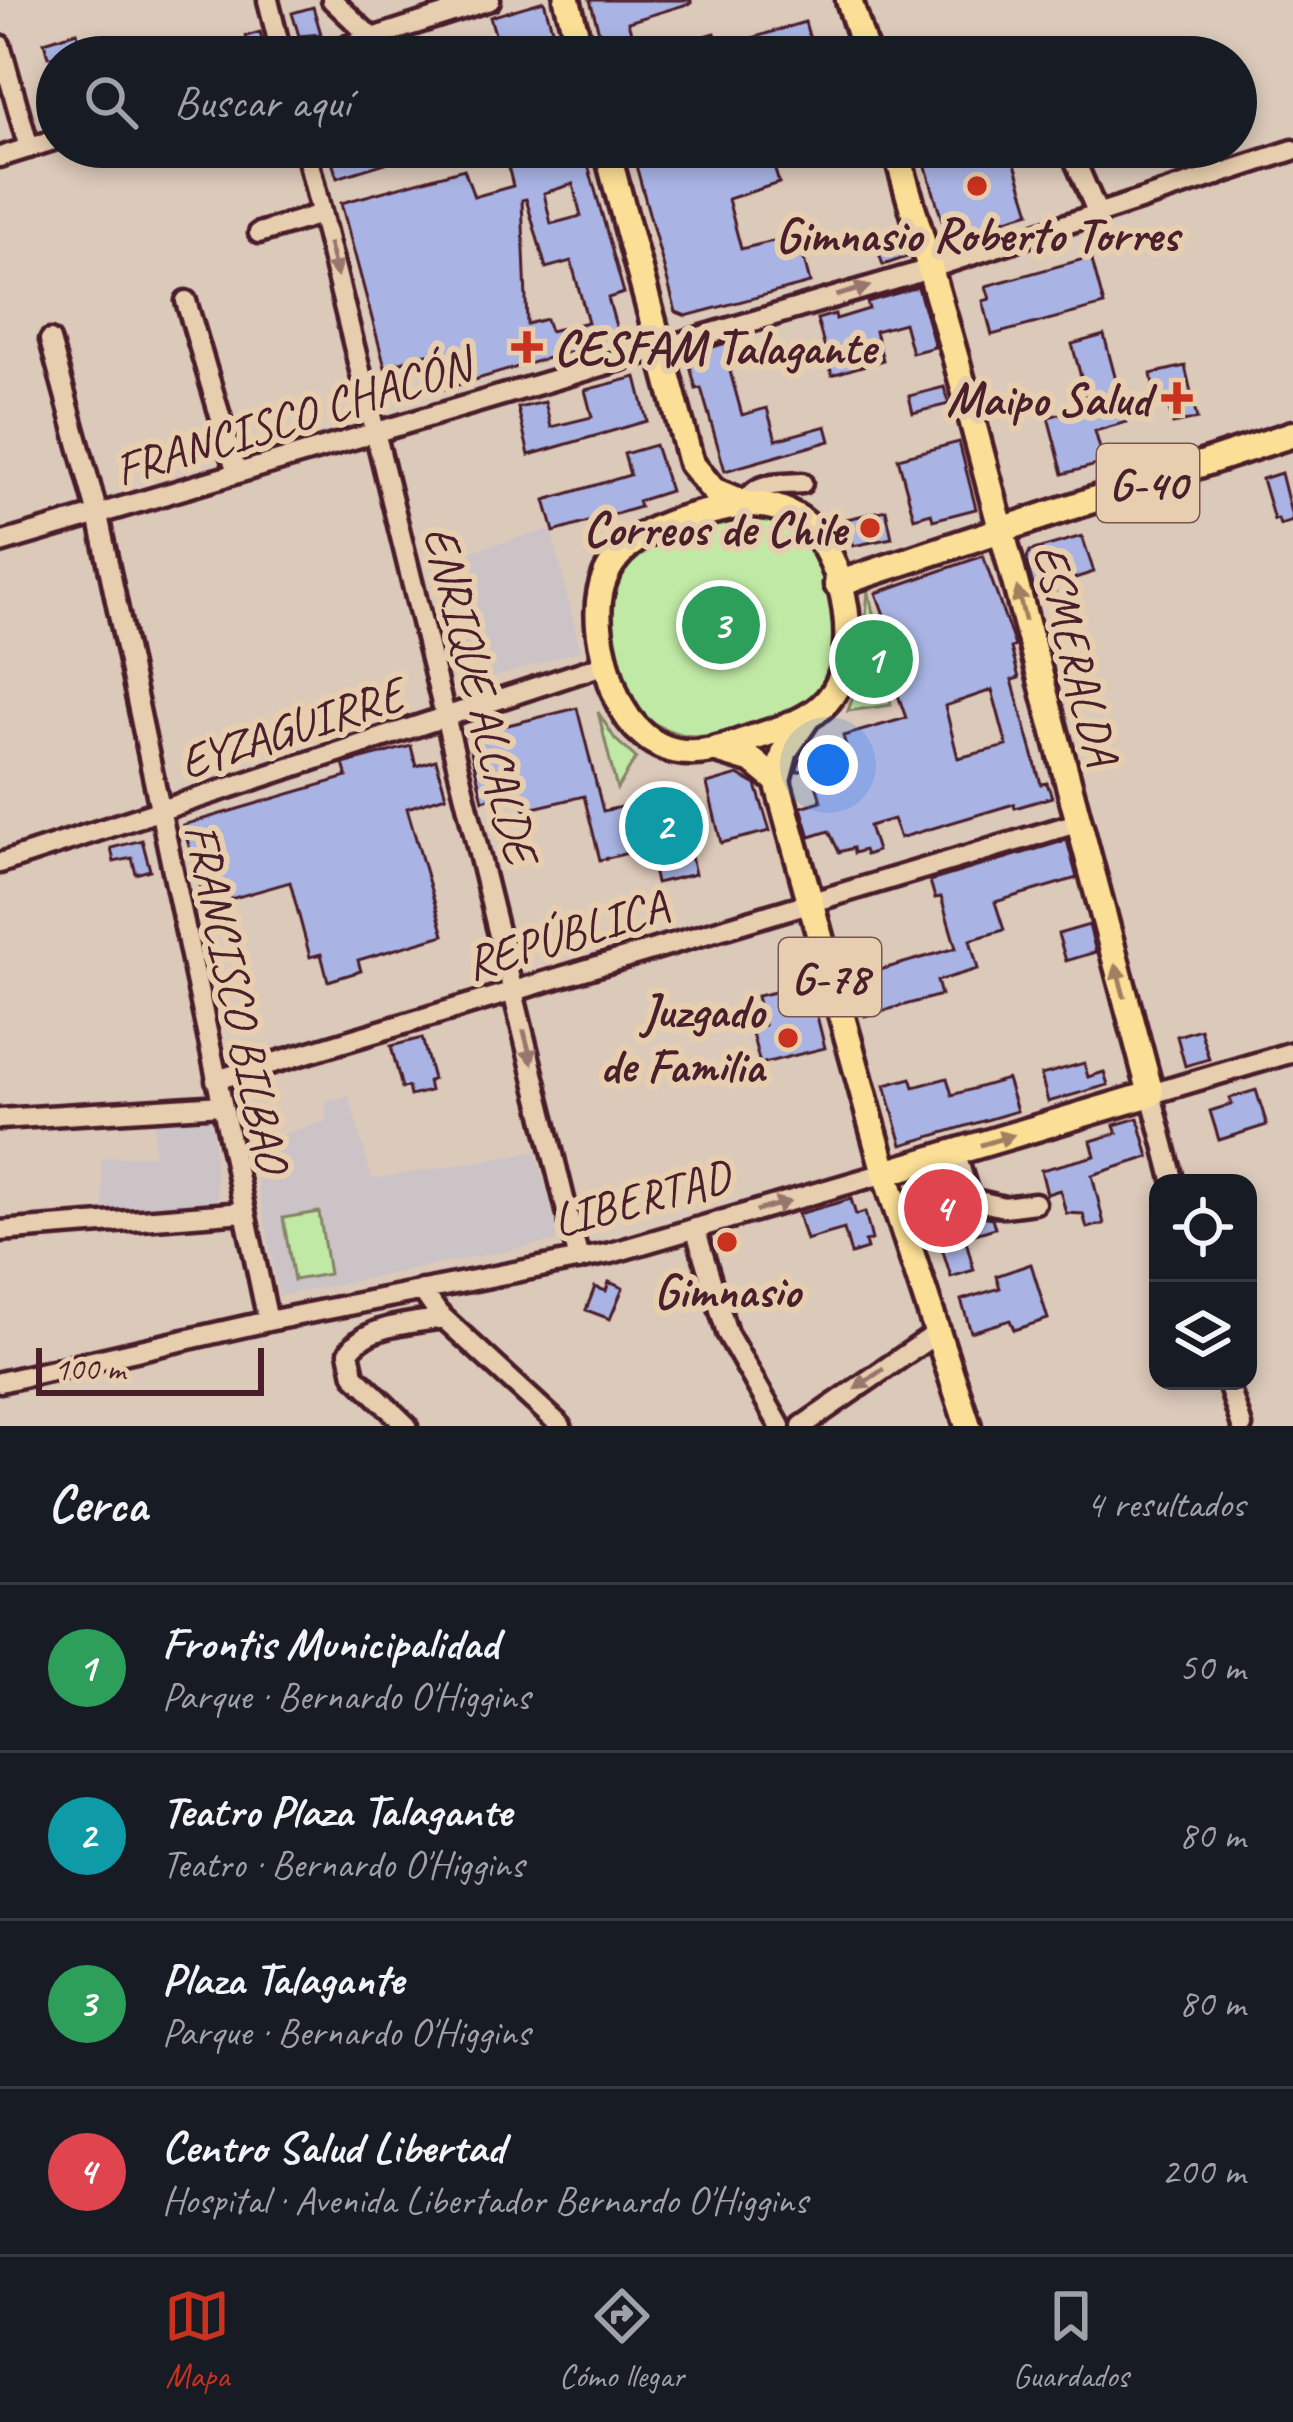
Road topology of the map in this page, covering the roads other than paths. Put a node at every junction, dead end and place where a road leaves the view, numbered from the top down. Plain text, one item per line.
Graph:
1 (268, 0) edge
2 (332, 0) edge
3 (490, 0) edge
4 (567, 0) edge
5 (849, 0) edge
6 (277, 36) edge
7 (370, 36) edge
8 (378, 36) edge
9 (576, 36) edge
10 (860, 36) edge
11 (0, 45) edge
12 (36, 146) edge
13 (29, 148) junction
14 (1293, 150) edge
15 (0, 157) edge
16 (1257, 162) edge
17 (310, 168) edge
18 (612, 168) edge
19 (901, 168) edge
20 (1078, 168) edge
21 (1216, 168) edge
22 (1239, 168) edge
23 (1218, 175) junction
24 (321, 214) junction
25 (1098, 214) junction
26 (259, 232) dead end
27 (931, 269) junction
28 (186, 302) dead end
29 (50, 340) dead end
30 (660, 347) junction
31 (377, 431) junction
32 (1293, 434) edge
33 (691, 463) junction
34 (237, 473) junction
35 (802, 483) dead end
36 (746, 503) junction
37 (98, 515) junction
38 (663, 525) junction
39 (1002, 531) junction
40 (0, 542) edge
41 (837, 584) junction
42 (606, 664) junction
43 (447, 716) junction
44 (809, 717) junction
45 (717, 750) junction
46 (777, 781) junction
47 (159, 811) junction
48 (1077, 823) junction
49 (0, 863) edge
50 (810, 902) junction
51 (514, 989) junction
52 (1293, 1052) edge
53 (216, 1080) junction
54 (1151, 1094) junction
55 (222, 1105) junction
56 (0, 1119) edge
57 (956, 1152) junction
58 (885, 1173) junction
59 (1172, 1174) edge
60 (1035, 1204) dead end
61 (244, 1212) junction
62 (695, 1228) junction
63 (0, 1231) edge
64 (580, 1259) junction
65 (422, 1290) junction
66 (443, 1318) junction
67 (268, 1321) junction
68 (937, 1333) junction
69 (0, 1382) edge
70 (1230, 1390) edge
71 (407, 1426) edge
72 (561, 1426) edge
73 (780, 1426) edge
74 (802, 1426) edge
75 (968, 1426) edge
76 (1241, 1426) edge

1 - 6 street
2 - 7 street
3 - 8 street
4 - 9 main road
5 - 10 main road
11 - 13 street
12 - 13 street
13 - 15 street
14 - 16 street, FRANCISCO CHACÓN
17 - 24 street, ENRIQUE ALCALDE
18 - 30 main road
19 - 27 main road, ESMERALDA
20 - 25 street
21 - 23 street
22 - 23 street, FRANCISCO CHACÓN
23 - 25 street, FRANCISCO CHACÓN
24 - 26 street
24 -> 31 street, ENRIQUE ALCALDE
25 - 27 street, FRANCISCO CHACÓN
30 -> 27 street, FRANCISCO CHACÓN
27 - 39 main road, ESMERALDA
28 - 34 street
29 - 37 street, FRANCISCO BILBAO
30 - 31 street, FRANCISCO CHACÓN
30 - 33 main road
31 - 34 street, FRANCISCO CHACÓN
31 - 43 street, ENRIQUE ALCALDE
32 - 39 main road, G-40
33 - 36 main road
33 - 38 main road
34 - 37 street, FRANCISCO CHACÓN
35 - 36 street
36 - 38 main road
36 - 41 main road
37 - 40 street, FRANCISCO CHACÓN
37 - 47 street, FRANCISCO BILBAO
38 - 42 main road
39 - 41 main road, G-40
48 -> 39 main road, ESMERALDA
41 - 44 main road
42 - 43 street, EYZAGUIRRE
42 - 45 main road
43 - 47 street, EYZAGUIRRE
43 - 51 street, ENRIQUE ALCALDE
44 - 45 main road
44 - 46 main road
45 - 46 main road
46 - 50 main road, G-78
47 - 49 street, EYZAGUIRRE
47 - 53 street, FRANCISCO BILBAO
48 - 50 street, REPÚBLICA
54 -> 48 main road, ESMERALDA
50 - 51 street, REPÚBLICA
50 - 58 main road, G-78
51 - 53 street, REPÚBLICA
51 -> 64 street, ENRIQUE ALCALDE
52 - 54 street, LIBERTAD
53 - 55 street, FRANCISCO BILBAO
57 -> 54 main road, LIBERTAD
54 - 59 street, ESMERALDA
55 - 56 street
55 - 61 street, FRANCISCO BILBAO
57 - 58 main road, LIBERTAD
57 - 60 street
62 -> 58 street, LIBERTAD
58 - 68 main road, G-78
61 - 63 street
61 - 67 street, FRANCISCO BILBAO
62 - 64 street, LIBERTAD
62 - 73 street
64 - 65 street, LIBERTAD
65 - 66 street
65 - 67 street, LIBERTAD
66 - 71 street
66 - 72 street
67 - 69 street, LIBERTAD
68 -> 74 street
68 - 75 main road, G-78
70 - 76 street

